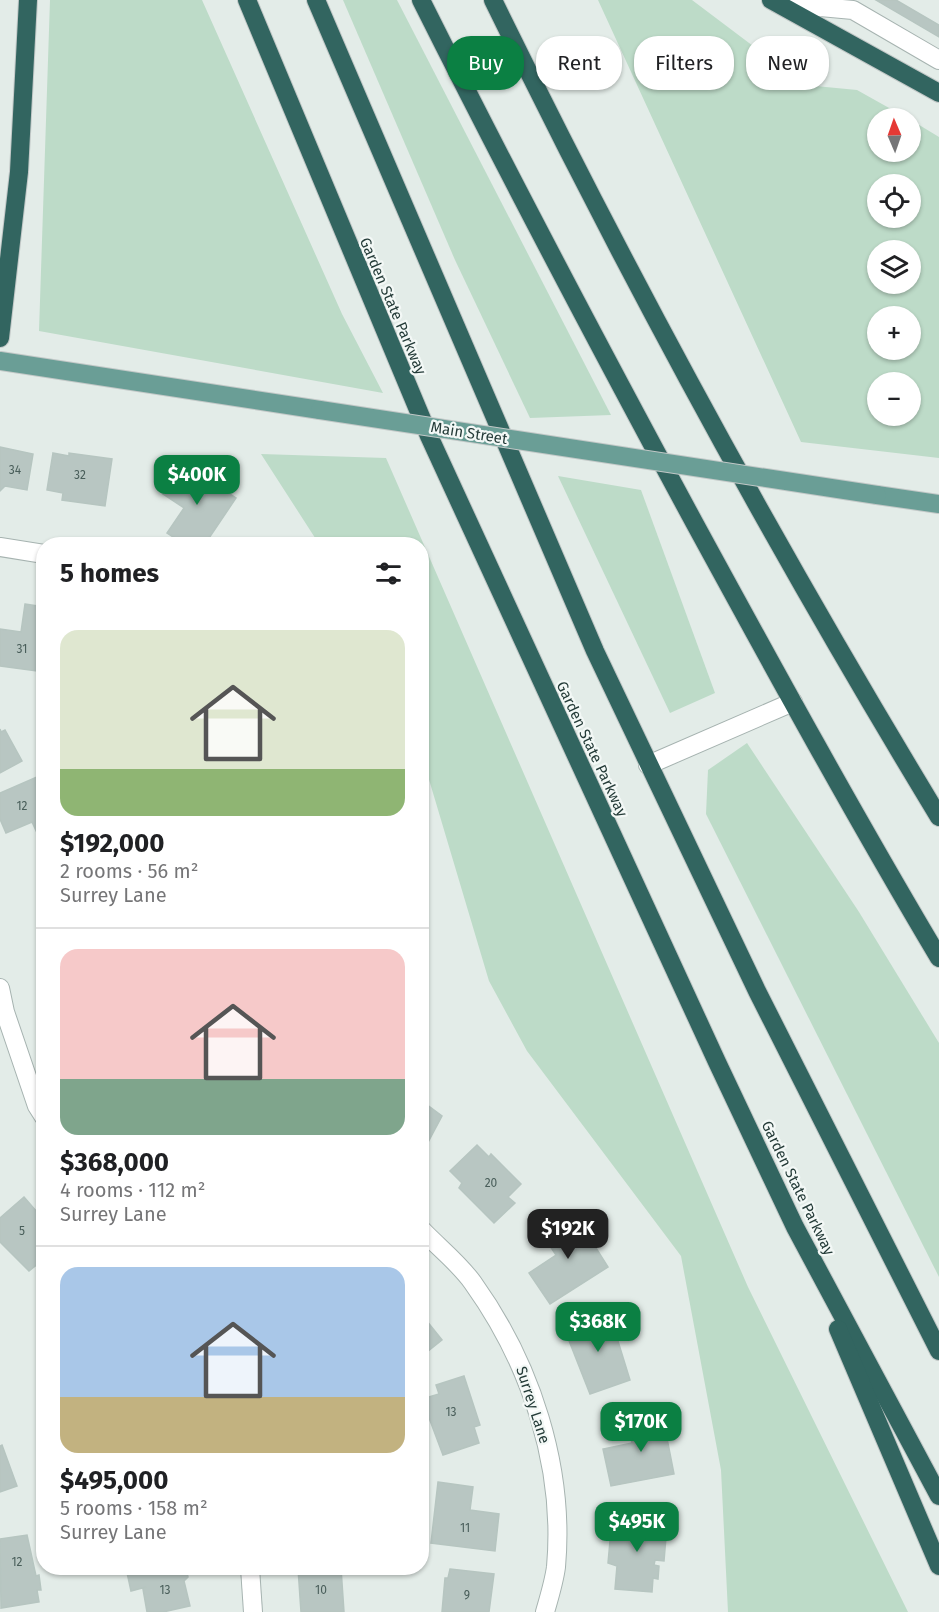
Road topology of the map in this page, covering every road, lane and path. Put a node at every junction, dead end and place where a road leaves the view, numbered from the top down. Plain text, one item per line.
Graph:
1 (28, 0) edge
2 (247, 0) edge
3 (316, 0) edge
4 (421, 0) edge
5 (493, 0) edge
6 (774, 2) edge
7 (939, 60) edge
8 (939, 93) edge
9 (0, 338) edge
10 (0, 361) edge
11 (939, 504) edge
12 (0, 547) edge
13 (36, 553) edge
14 (793, 702) junction
15 (648, 765) junction
16 (939, 817) edge
17 (939, 958) edge
18 (0, 988) edge
19 (36, 1103) edge
20 (795, 1227) junction
21 (429, 1237) edge
22 (939, 1351) edge
23 (939, 1496) edge
24 (935, 1559) edge
25 (250, 1575) edge
26 (253, 1612) edge
27 (545, 1612) edge

1 - 9 highway
2 - 20 highway, Garden State Parkway
3 - 15 highway
4 - 14 highway
5 - 16 highway
6 - 7 street
6 - 8 highway
10 - 11 main road, Main Street, bridge
12 - 13 street
14 - 15 street
14 - 17 highway
15 - 22 highway
18 - 19 street
20 - 23 highway, Garden State Parkway
20 - 24 highway
21 - 27 street, Surrey Lane
25 - 26 street

